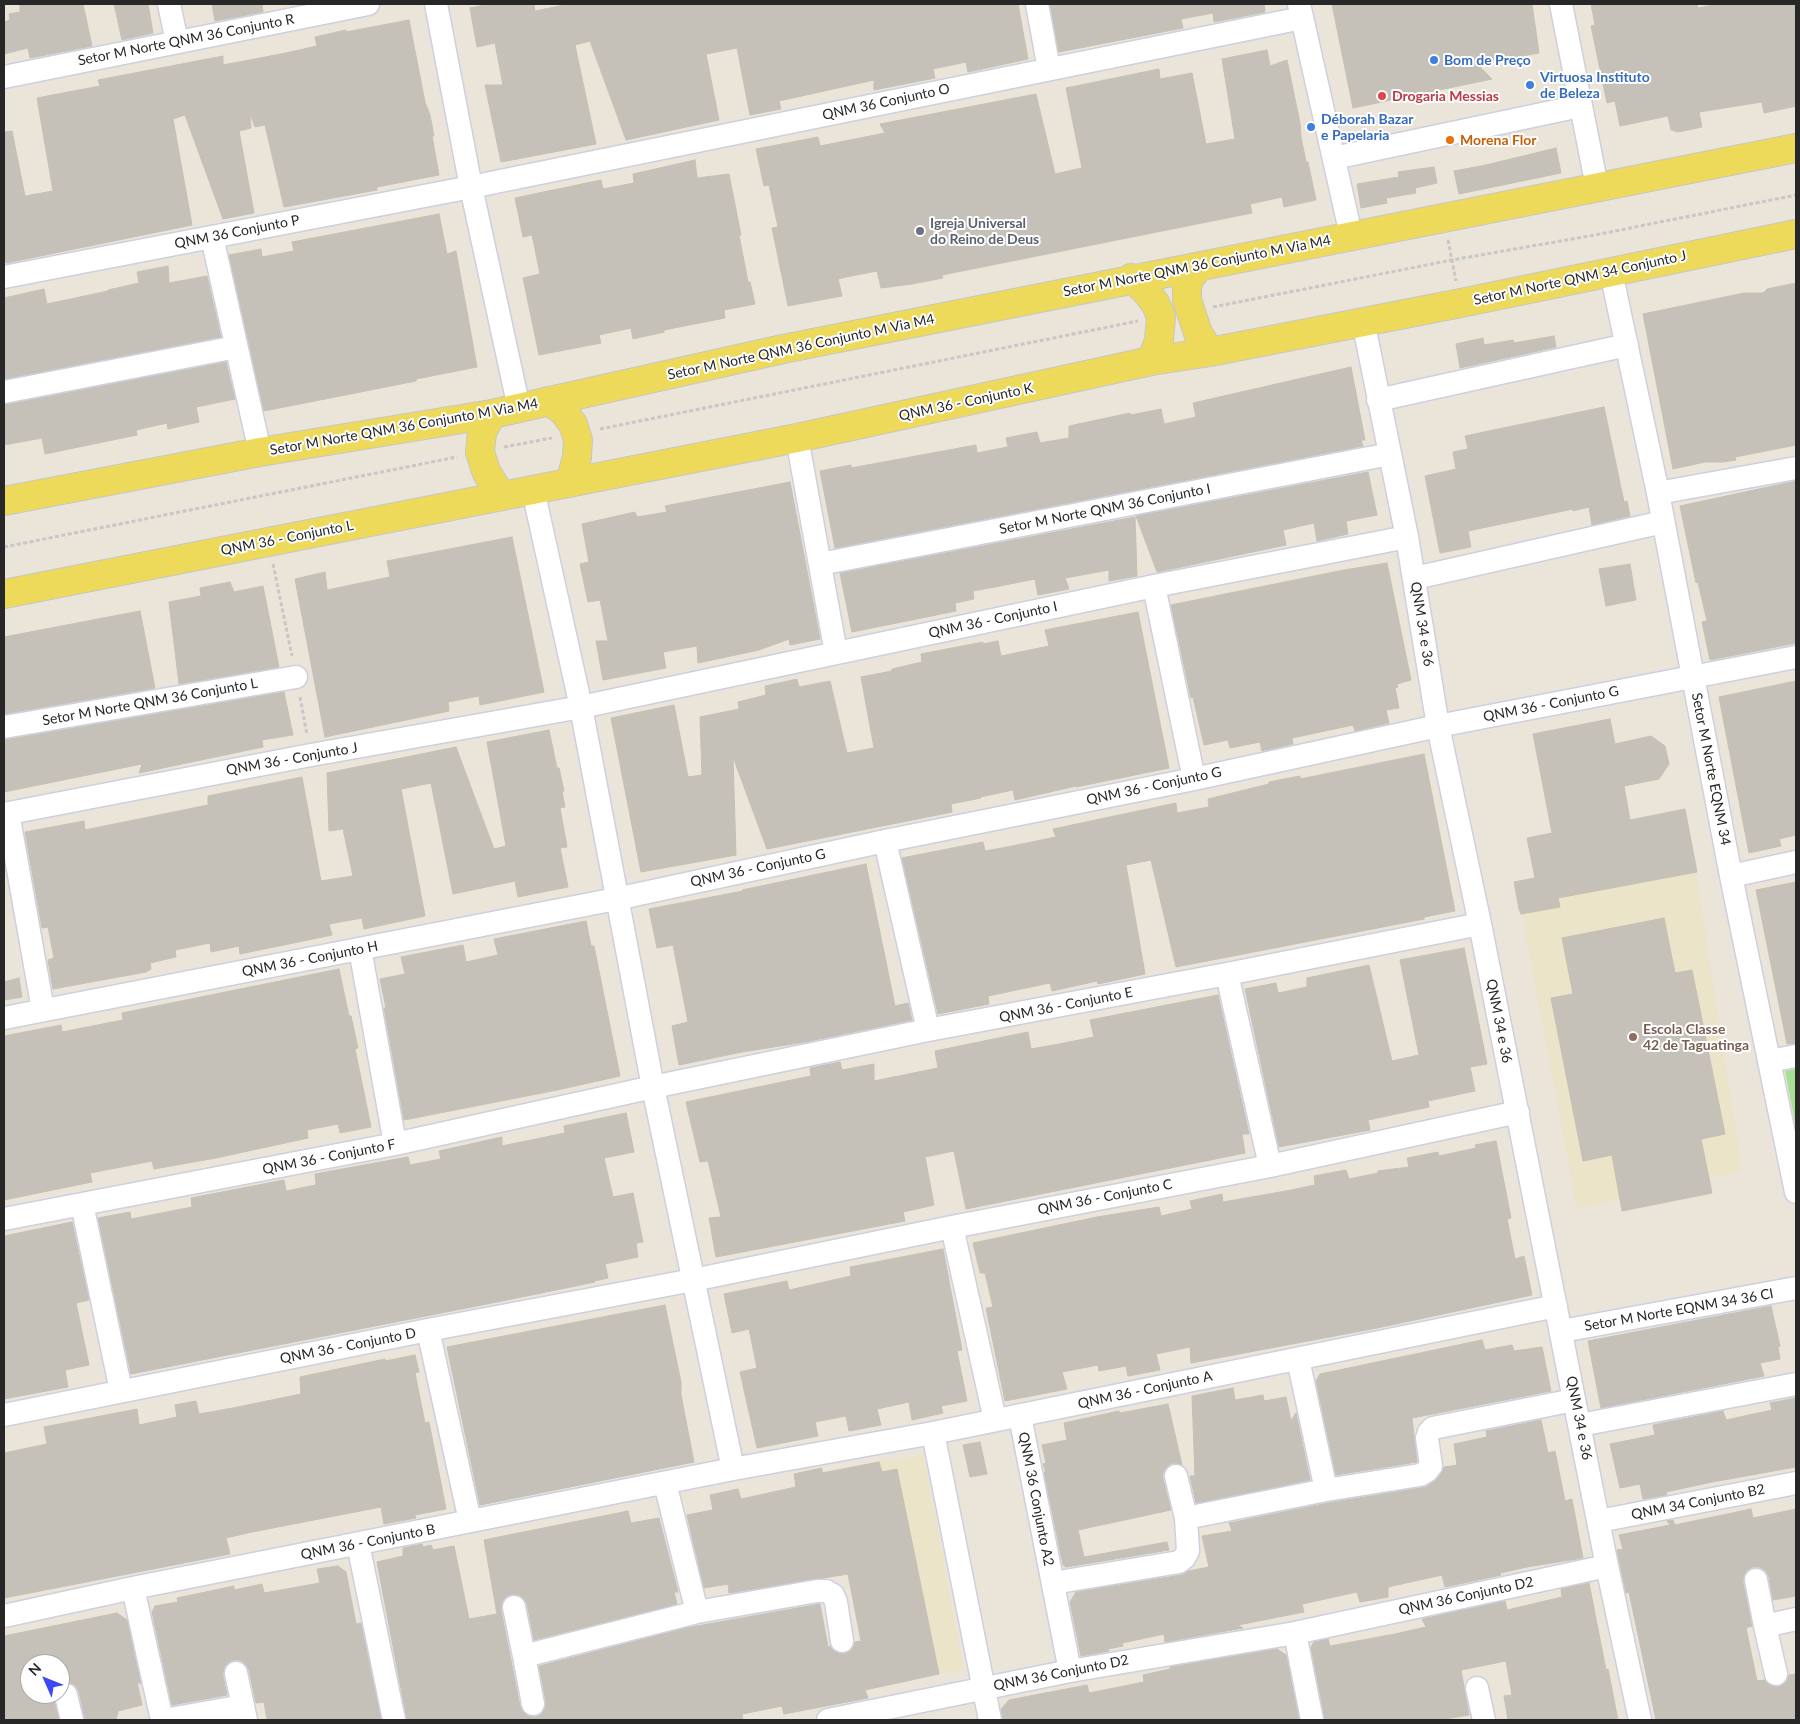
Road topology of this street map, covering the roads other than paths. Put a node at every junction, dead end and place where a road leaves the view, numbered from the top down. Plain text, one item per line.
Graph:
1 (169, 4) edge
2 (368, 4) edge
3 (436, 4) edge
4 (1037, 4) edge
5 (1561, 4) edge
6 (1301, 11) edge
7 (177, 42) junction
8 (1050, 69) junction
9 (4, 77) edge
10 (1580, 106) junction
11 (1796, 148) edge
12 (1334, 158) junction
13 (471, 187) junction
14 (1597, 187) junction
15 (1796, 234) edge
16 (1351, 235) junction
17 (212, 238) junction
18 (1198, 268) junction
19 (1611, 272) junction
20 (4, 277) edge
21 (1131, 278) junction
22 (1363, 321) junction
23 (1627, 345) junction
24 (236, 347) junction
25 (1210, 352) junction
26 (1151, 361) junction
27 (4, 392) edge
28 (1378, 400) junction
29 (548, 402) junction
30 (519, 408) junction
31 (492, 414) junction
32 (797, 438) junction
33 (260, 452) junction
34 (1390, 454) junction
35 (1796, 468) edge
36 (570, 483) junction
37 (532, 490) junction
38 (1658, 493) junction
39 (501, 496) junction
40 (4, 501) edge
41 (1663, 522) junction
42 (1408, 537) junction
43 (820, 564) junction
44 (1415, 578) junction
45 (1154, 586) junction
46 (4, 594) edge
47 (836, 653) junction
48 (1796, 657) edge
49 (1693, 676) junction
50 (296, 677) road end
51 (580, 708) junction
52 (1438, 726) junction
53 (4, 727) edge
54 (1194, 779) junction
55 (6, 813) edge
56 (885, 841) junction
57 (1796, 862) edge
58 (1731, 876) junction
59 (616, 899) junction
60 (1480, 924) junction
61 (360, 949) junction
62 (1227, 974) junction
63 (43, 1010) junction
64 (4, 1018) edge
65 (928, 1030) junction
66 (1796, 1056) edge
67 (1769, 1061) junction
68 (653, 1087) junction
69 (1518, 1112) junction
70 (395, 1144) junction
71 (1270, 1166) junction
72 (1796, 1192) edge
73 (82, 1204) junction
74 (4, 1220) edge
75 (952, 1227) junction
76 (693, 1280) junction
77 (1796, 1288) edge
78 (1556, 1306) junction
79 (428, 1330) junction
80 (1562, 1331) junction
81 (1298, 1359) junction
82 (1796, 1384) edge
83 (121, 1391) junction
84 (1574, 1400) junction
85 (4, 1415) edge
86 (1020, 1416) junction
87 (995, 1420) junction
88 (1580, 1425) junction
89 (934, 1433) junction
90 (733, 1469) junction
91 (1176, 1476) dead end
92 (664, 1483) junction
93 (1796, 1483) edge
94 (1326, 1490) junction
95 (1186, 1518) junction
96 (470, 1521) junction
97 (1599, 1521) junction
98 (358, 1544) junction
99 (1607, 1566) junction
100 (1756, 1580) dead end
101 (1053, 1583) junction
102 (133, 1588) junction
103 (514, 1607) dead end
104 (697, 1612) junction
105 (4, 1616) edge
106 (1796, 1619) edge
107 (1765, 1626) junction
108 (1295, 1633) junction
109 (842, 1641) dead end
110 (524, 1656) junction
111 (1070, 1671) junction
112 (236, 1673) dead end
113 (1776, 1674) dead end
114 (984, 1688) junction
115 (1477, 1688) dead end
116 (68, 1704) edge
117 (534, 1704) dead end
118 (244, 1713) edge
119 (72, 1720) edge
120 (163, 1720) edge
121 (394, 1720) edge
122 (828, 1720) edge
123 (990, 1720) edge
124 (1312, 1720) edge
125 (1484, 1720) edge
126 (1640, 1720) edge

1 - 7 street
2 - 7 street, Setor M Norte QNM 36 Conjunto R
3 - 13 street
4 - 8 street
5 - 10 street
6 - 8 street, QNM 36 Conjunto O
6 - 12 street
7 - 9 street, Setor M Norte QNM 36 Conjunto R
8 - 13 street, QNM 36 Conjunto O
10 - 12 street
10 - 14 street
11 - 14 main road, Setor M Norte QNM 36 Conjunto M Via M4
12 - 16 street
13 - 17 street, QNM 36 Conjunto P
13 - 30 street
14 - 16 main road, Setor M Norte QNM 36 Conjunto M Via M4
15 - 19 main road, Setor M Norte QNM 34 Conjunto J
16 - 18 main road, Setor M Norte QNM 36 Conjunto M Via M4
17 - 20 street, QNM 36 Conjunto P
17 - 24 street
18 - 21 main road, Setor M Norte QNM 36 Conjunto M Via M4
18 - 25 main road
19 - 22 main road, Setor M Norte QNM 34 Conjunto J
19 - 23 street, Setor M Norte EQNM 34
21 - 26 main road
21 - 29 main road, Setor M Norte QNM 36 Conjunto M Via M4
22 - 25 main road, QNM 36 - Conjunto K
22 - 28 street, QNM 34 e 36
23 - 28 street
23 - 38 street, Setor M Norte EQNM 34
24 - 27 street
24 - 33 street
25 - 26 main road, QNM 36 - Conjunto K
26 - 32 main road, QNM 36 - Conjunto K
28 - 34 street, QNM 34 e 36
29 - 30 main road, Setor M Norte QNM 36 Conjunto M Via M4
29 - 36 main road
30 - 31 main road, Setor M Norte QNM 36 Conjunto M Via M4
31 - 33 main road, Setor M Norte QNM 36 Conjunto M Via M4
31 - 39 main road
32 - 36 main road, QNM 36 - Conjunto K
32 - 43 street
33 - 40 main road, Setor M Norte QNM 36 Conjunto M Via M4
34 - 42 street, QNM 34 e 36
34 - 43 street, Setor M Norte QNM 36 Conjunto I
35 - 38 street
36 - 37 main road, QNM 36 - Conjunto L
37 - 39 main road, QNM 36 - Conjunto L
37 - 51 street
38 - 41 street, Setor M Norte EQNM 34
39 - 46 main road, QNM 36 - Conjunto L
41 - 44 street
41 - 49 street, Setor M Norte EQNM 34
42 - 44 street, QNM 34 e 36
42 - 45 street, QNM 36 - Conjunto I
43 - 47 street
44 - 52 street, QNM 34 e 36
45 - 47 street, QNM 36 - Conjunto I
45 - 54 street
47 - 51 street, QNM 36 - Conjunto I
48 - 49 street, QNM 36 - Conjunto G
49 - 52 street, QNM 36 - Conjunto G
49 - 58 street, Setor M Norte EQNM 34
50 - 53 street, Setor M Norte QNM 36 Conjunto L
51 - 55 street, QNM 36 - Conjunto J
51 - 59 street
52 - 54 street, QNM 36 - Conjunto G
52 - 60 street, QNM 34 e 36
54 - 56 street, QNM 36 - Conjunto G
55 - 63 street
56 - 59 street, QNM 36 - Conjunto G
56 - 65 street
57 - 58 street
58 - 67 street, Setor M Norte EQNM 34
59 - 61 street, QNM 36 - Conjunto H
59 - 68 street
60 - 62 street, QNM 36 - Conjunto E
60 - 69 street, QNM 34 e 36
61 - 63 street, QNM 36 - Conjunto H
61 - 70 street
62 - 65 street, QNM 36 - Conjunto E
62 - 71 street
63 - 64 street, QNM 36 - Conjunto H
65 - 68 street, QNM 36 - Conjunto E
66 - 67 street
67 - 72 street, Setor M Norte EQNM 34
68 - 70 street, QNM 36 - Conjunto F
68 - 76 street
69 - 71 street, QNM 36 - Conjunto C
69 - 78 street, QNM 34 e 36
70 - 73 street, QNM 36 - Conjunto F
71 - 75 street, QNM 36 - Conjunto C
73 - 74 street, QNM 36 - Conjunto F
73 - 83 street
75 - 76 street, QNM 36 - Conjunto C
75 - 87 street
76 - 79 street, QNM 36 - Conjunto D
76 - 90 street
77 - 80 street, Setor M Norte EQNM 34 36 CI
78 - 80 street, QNM 34 e 36
78 - 81 street, QNM 36 - Conjunto A
79 - 83 street, QNM 36 - Conjunto D
79 - 96 street
80 - 84 street, QNM 34 e 36
81 - 86 street, QNM 36 - Conjunto A
81 - 94 street
82 - 88 street
83 - 85 street, QNM 36 - Conjunto D
84 - 88 street, QNM 34 e 36
84 - 94 street
86 - 87 street, QNM 36 - Conjunto A
86 - 101 street, QNM 36 Conjunto A2
87 - 89 street, QNM 36 - Conjunto A
88 - 97 street, QNM 34 e 36
89 - 90 street, QNM 36 - Conjunto A
89 - 114 street
90 - 92 street, QNM 36 - Conjunto B
91 - 95 street, QNM 36 Conjunto A2
92 - 96 street, QNM 36 - Conjunto B
92 - 104 street
93 - 97 street, QNM 34 Conjunto B2
94 - 95 street
95 - 101 street, QNM 36 Conjunto A2
96 - 98 street, QNM 36 - Conjunto B
97 - 99 street, QNM 34 e 36
98 - 102 street, QNM 36 - Conjunto B
98 - 121 street
99 - 108 street, QNM 36 Conjunto D2
99 - 126 street, QNM 34 e 36
100 - 107 street
101 - 111 street, QNM 36 Conjunto A2
102 - 105 street, QNM 36 - Conjunto B
102 - 120 street
103 - 110 street
104 - 109 street
104 - 110 street
106 - 107 street
107 - 113 street
108 - 111 street, QNM 36 Conjunto D2
108 - 124 street
110 - 117 street
111 - 114 street, QNM 36 Conjunto D2
112 - 118 street
114 - 122 street, QNM 36 Conjunto D2
114 - 123 street
115 - 125 street
116 - 119 street
118 - 120 street

